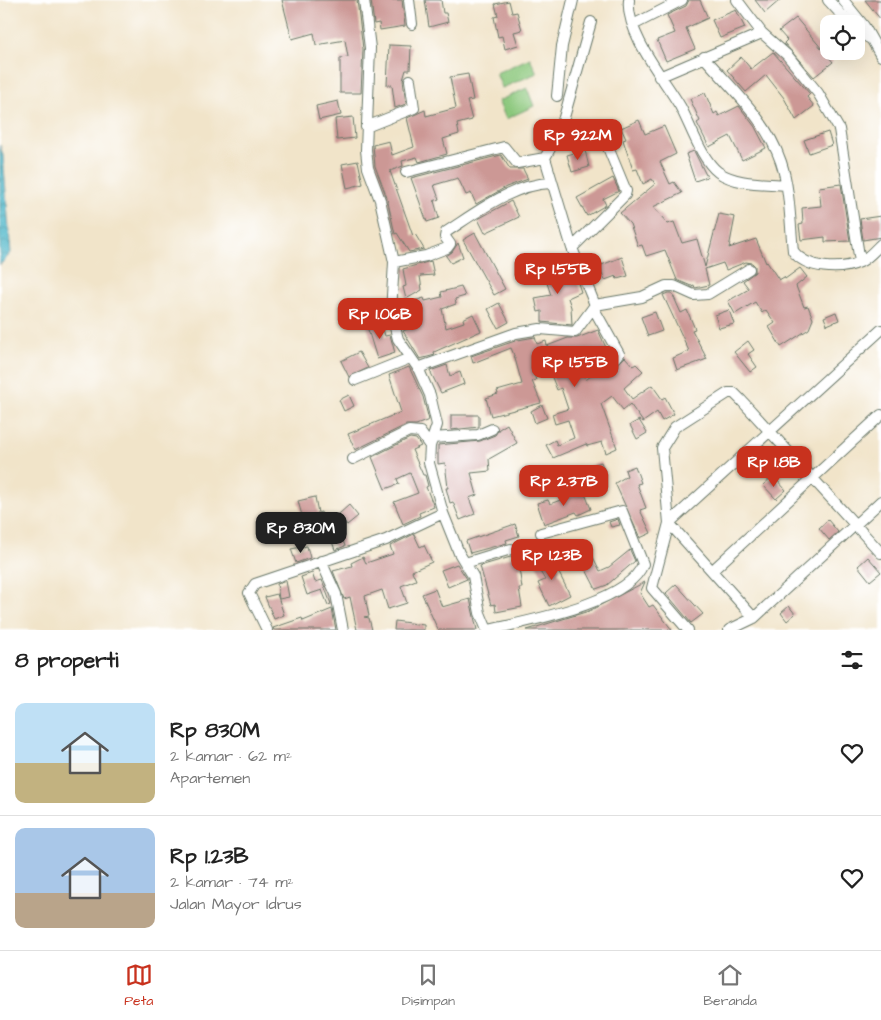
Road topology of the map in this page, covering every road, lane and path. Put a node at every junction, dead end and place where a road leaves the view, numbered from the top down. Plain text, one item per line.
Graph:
1 (364, 0) edge
2 (409, 0) edge
3 (573, 0) edge
4 (629, 0) edge
5 (682, 0) edge
6 (737, 0) edge
7 (828, 0) edge
8 (843, 0) edge
9 (842, 15) edge
10 (591, 22) dead end
11 (412, 24) dead end
12 (633, 25) junction
13 (762, 33) junction
14 (865, 36) edge
15 (871, 39) junction
16 (881, 56) edge
17 (704, 57) junction
18 (659, 77) junction
19 (410, 80) dead end
20 (557, 96) dead end
21 (366, 127) junction
22 (600, 128) dead end
23 (545, 158) junction
24 (406, 172) dead end
25 (551, 183) junction
26 (786, 185) junction
27 (881, 244) edge
28 (572, 248) junction
29 (394, 262) junction
30 (860, 262) junction
31 (749, 269) dead end
32 (594, 307) junction
33 (881, 330) edge
34 (410, 358) junction
35 (418, 368) junction
36 (596, 368) dead end
37 (355, 380) dead end
38 (881, 415) edge
39 (492, 430) dead end
40 (769, 432) junction
41 (431, 442) junction
42 (353, 459) dead end
43 (813, 478) junction
44 (881, 501) edge
45 (443, 513) junction
46 (669, 522) junction
47 (855, 525) junction
48 (541, 533) dead end
49 (511, 548) dead end
50 (881, 553) edge
51 (321, 562) junction
52 (465, 563) junction
53 (712, 570) junction
54 (754, 618) junction
55 (267, 630) edge
56 (342, 630) edge
57 (488, 630) edge
58 (688, 630) edge
59 (729, 630) edge

1 - 21 street
2 - 11 street
3 - 20 street
4 - 12 street
5 - 12 street
6 - 13 street
7 - 9 street
8 - 15 street
10 - 23 street
12 - 18 street
13 - 17 street
13 - 30 street
14 - 15 street
15 - 16 street
17 - 18 street
17 - 26 street
18 - 26 street
19 - 21 street
21 - 29 street
22 - 28 street
23 - 24 street
23 - 25 street
25 - 28 street
25 - 29 street
26 - 30 street
27 - 30 street
28 - 32 street
29 - 34 street
31 - 32 street
32 - 35 street
32 - 36 street
33 - 40 street
34 - 35 street
34 - 37 street
35 - 41 street
38 - 43 street
39 - 41 street
40 - 43 street
40 - 46 street
40 - 46 street
41 - 42 street
41 - 45 street
43 - 47 street
43 - 53 street
44 - 47 street
45 - 51 street
45 - 52 street
46 - 53 street
46 - 58 street
47 - 50 street
47 - 54 street
48 - 57 street
49 - 52 street
51 - 55 street
51 - 56 street
52 - 57 street
53 - 54 street
54 - 59 street

